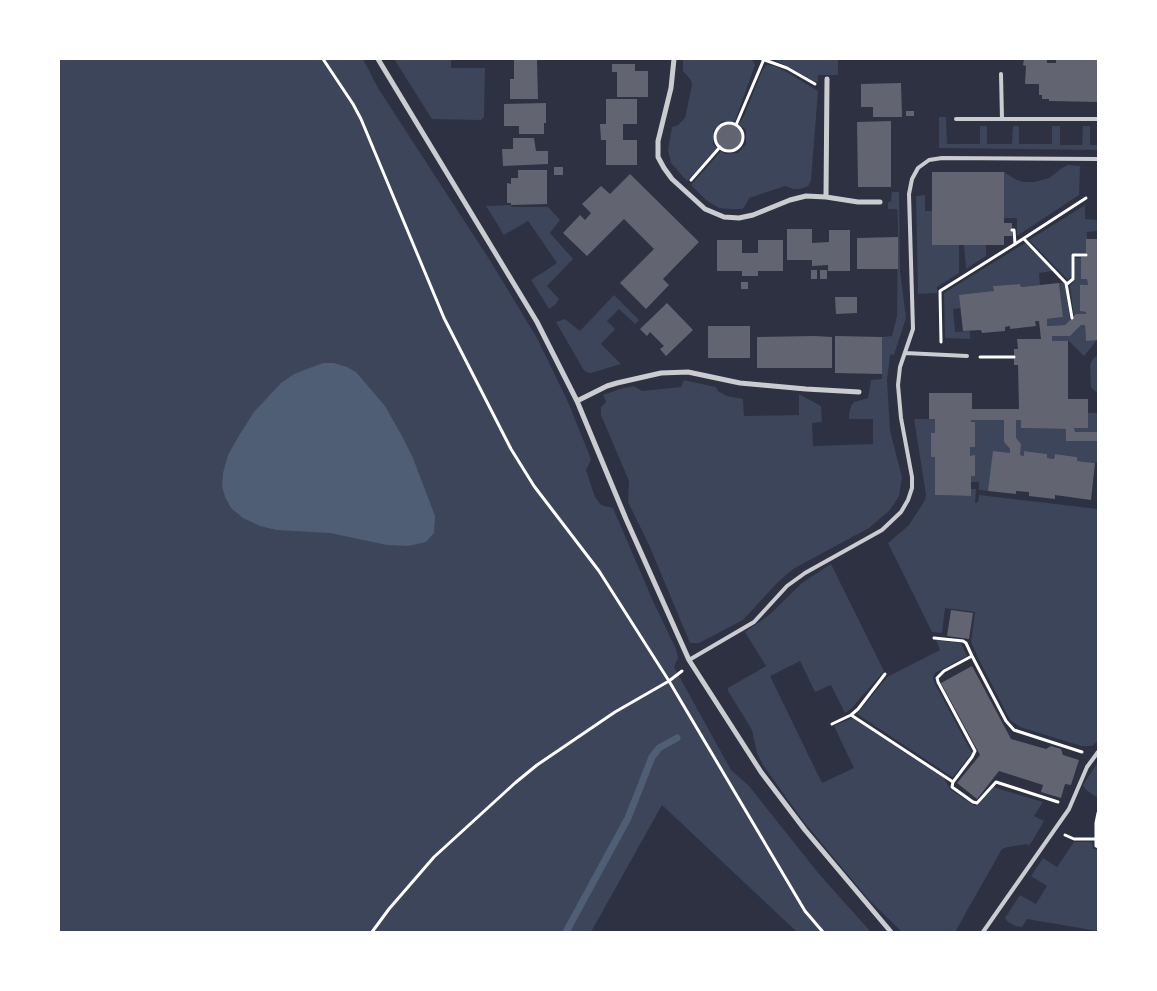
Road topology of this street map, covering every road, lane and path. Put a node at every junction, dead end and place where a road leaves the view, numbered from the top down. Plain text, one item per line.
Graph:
1 (323, 59) edge
2 (378, 59) edge
3 (674, 59) edge
4 (763, 59) edge
5 (1001, 74) dead end
6 (827, 79) dead end
7 (827, 88) junction
8 (956, 119) dead end
9 (1002, 119) junction
10 (1098, 119) edge
11 (736, 124) junction
12 (720, 147) junction
13 (1098, 159) edge
14 (683, 189) junction
15 (826, 197) junction
16 (1086, 198) dead end
17 (880, 202) dead end
18 (1012, 230) dead end
19 (1024, 238) junction
20 (1015, 244) junction
21 (1086, 255) dead end
22 (1067, 284) junction
23 (1072, 318) dead end
24 (905, 353) junction
25 (941, 355) junction
26 (967, 356) joint
27 (1014, 357) dead end
28 (859, 392) dead end
29 (577, 401) junction
30 (934, 638) dead end
31 (972, 656) junction
32 (689, 660) junction
33 (885, 674) dead end
34 (669, 681) junction
35 (851, 715) junction
36 (832, 724) dead end
37 (1098, 752) edge
38 (1094, 757) junction
39 (953, 782) junction
40 (1071, 806) junction
41 (1098, 813) edge
42 (1056, 828) junction
43 (1096, 839) junction
44 (1098, 847) edge
45 (372, 932) edge
46 (823, 932) edge
47 (891, 932) edge
48 (983, 932) edge

1 - 34 path
2 - 29 street
3 - 14 street
4 - 7 path
4 - 11 path
5 - 9 lane
6 - 7 street
7 - 15 street
8 - 9 lane
9 - 10 lane
11 - 12 path
11 - 12 path
12 - 14 path
13 - 24 lane
14 - 15 street
15 - 17 street
16 - 19 path
18 - 20 path
19 - 20 path
19 - 22 path
20 - 25 path
21 - 22 path
22 - 23 path
24 - 25 lane
24 - 32 lane
25 - 26 lane
26 - 27 path
28 - 29 street
29 - 32 street
30 - 31 path
31 - 38 path
31 - 39 path
32 - 34 path
32 - 47 street
33 - 35 path
34 - 45 path
34 - 46 path
35 - 36 path
35 - 39 path
37 - 38 lane
38 - 40 lane
39 - 40 path
40 - 42 lane
41 - 43 path
42 - 43 path
42 - 48 lane
43 - 44 path

